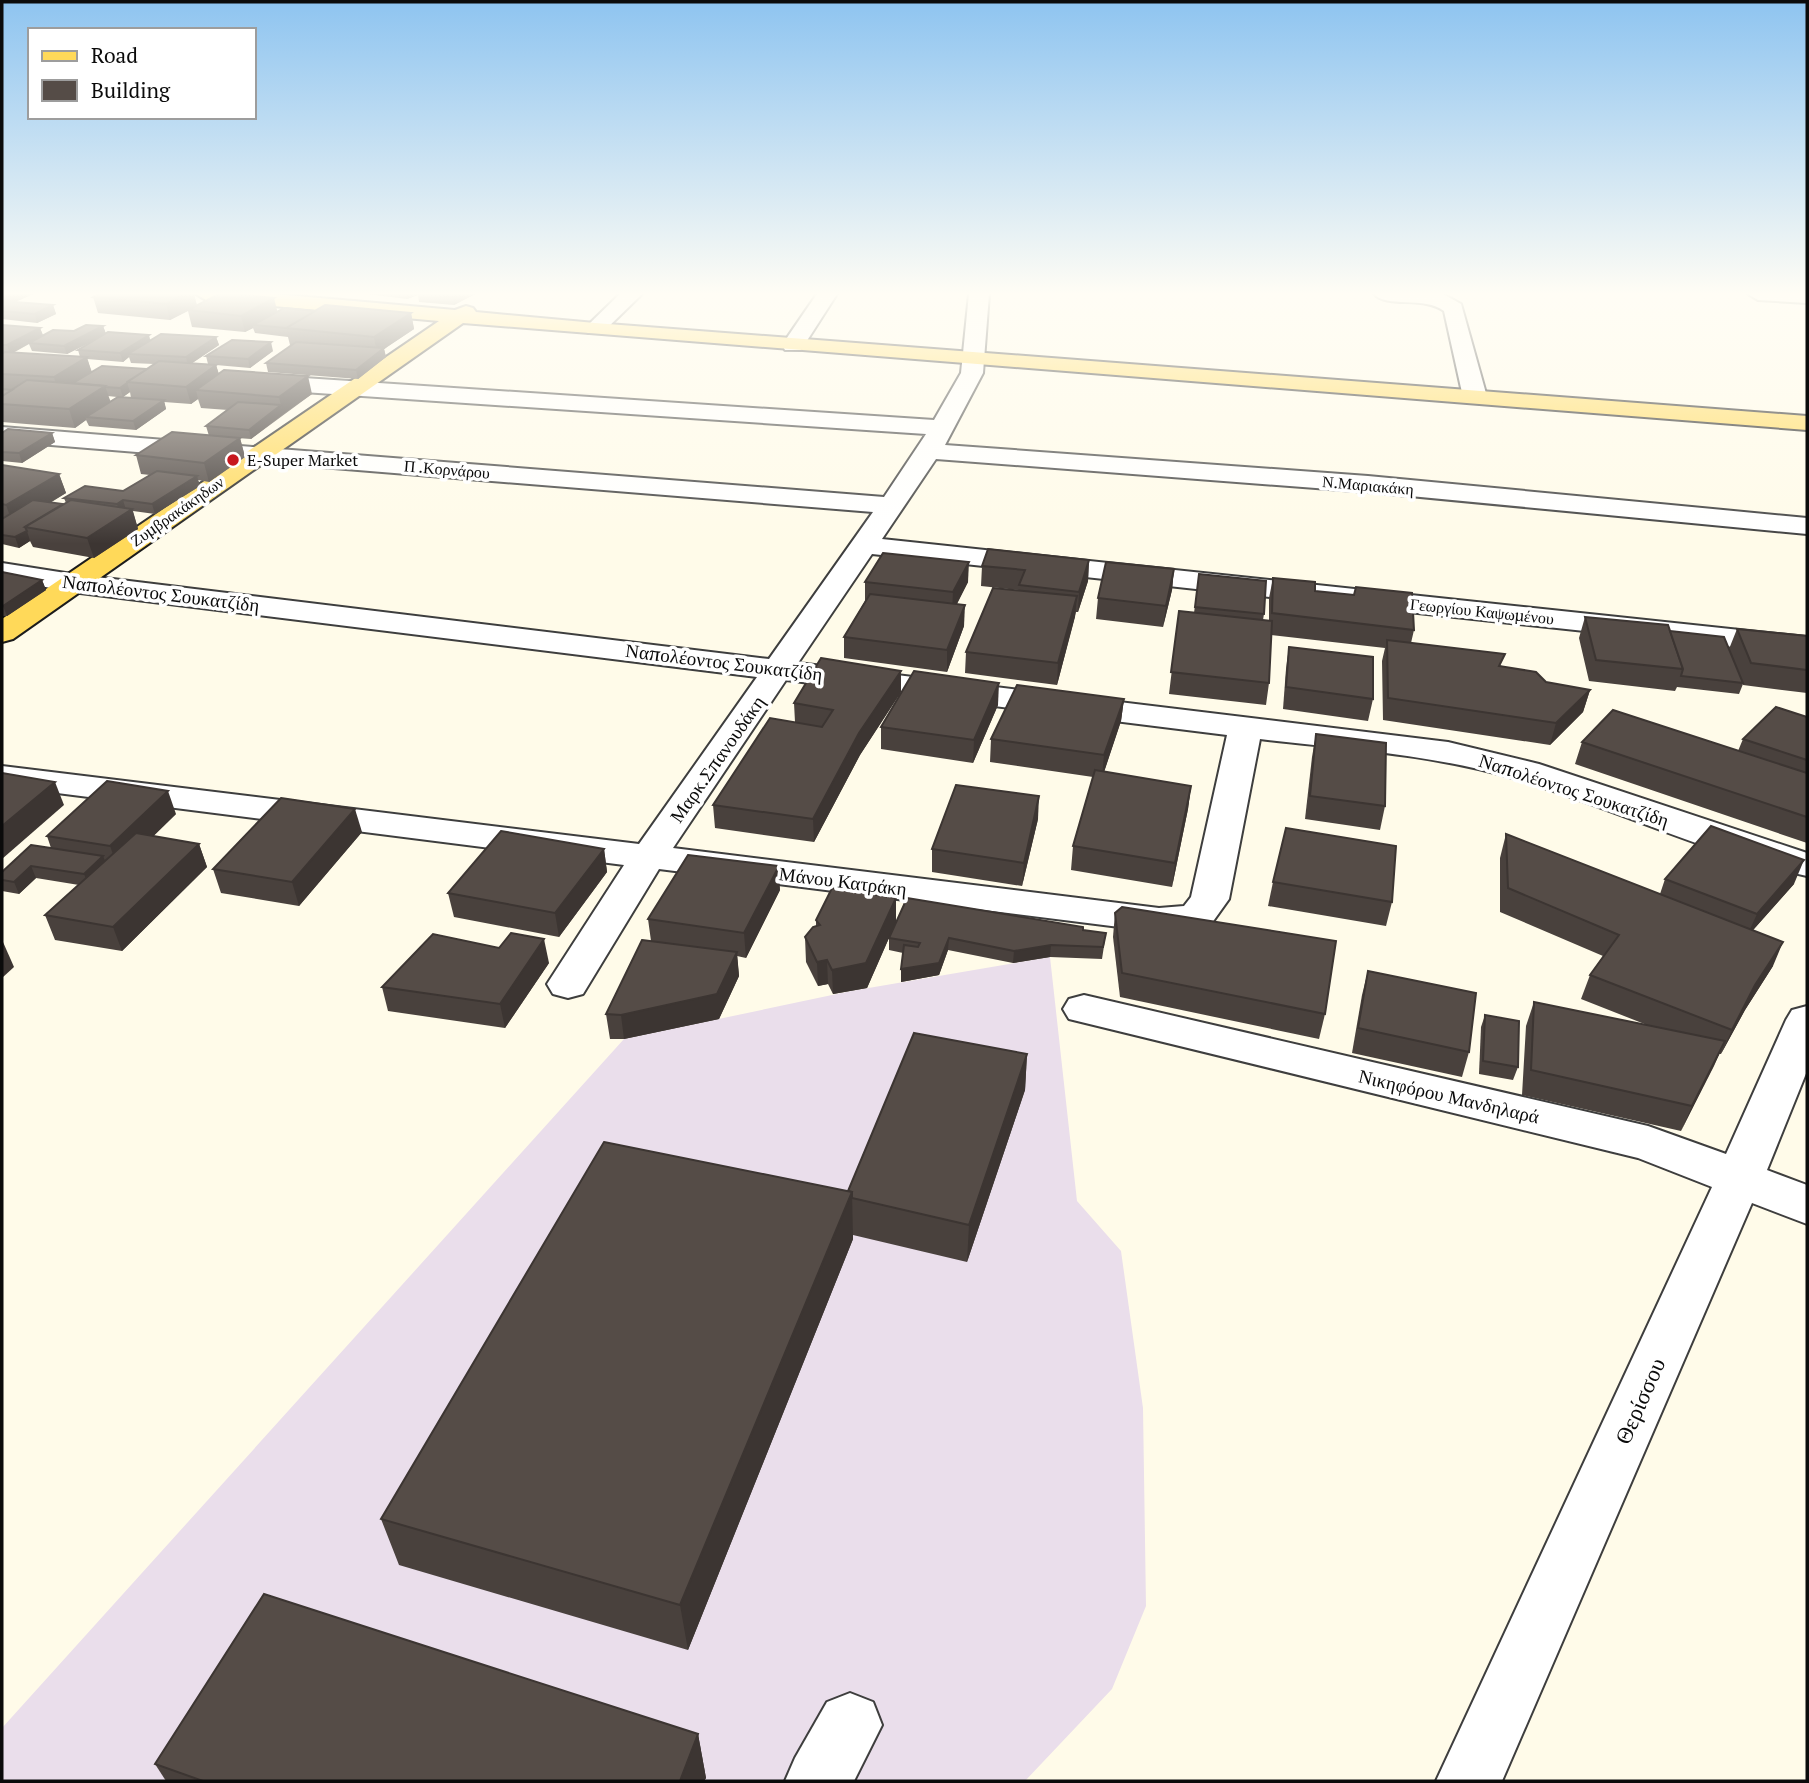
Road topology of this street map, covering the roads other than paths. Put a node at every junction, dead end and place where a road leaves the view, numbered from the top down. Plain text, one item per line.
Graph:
1 (372, 377) edge
2 (970, 377) edge
3 (1220, 377) edge
4 (1470, 377) edge
5 (232, 380) edge
6 (354, 390) junction
7 (1475, 397) junction
8 (1807, 423) edge
9 (2, 434) edge
10 (934, 440) junction
11 (262, 453) junction
12 (892, 506) junction
13 (1807, 526) edge
14 (865, 545) junction
15 (2, 571) edge
16 (72, 583) junction
17 (2, 634) edge
18 (1807, 646) edge
19 (780, 668) junction
20 (1245, 728) junction
21 (2, 776) edge
22 (648, 857) junction
23 (1807, 865) edge
24 (568, 984) dead end
25 (1084, 1009) dead end
26 (1807, 1020) edge
27 (1740, 1177) junction
28 (1807, 1205) edge
29 (850, 1725) dead end
30 (818, 1781) edge
31 (1469, 1781) edge

1 - 6 main road, Ζυμβρακάκηδων
2 - 10 street, Μαρκ.Σπανουδάκη
3 - 7 main road
4 - 7 street
5 - 6 street, Ν.Μαριακάκη
6 - 10 street, Ν.Μαριακάκη
6 - 11 main road, Ζυμβρακάκηδων
7 - 8 main road
9 - 11 street, Π .Κορνάρου
10 - 12 street, Μαρκ.Σπανουδάκη
10 - 13 street, Ν.Μαριακάκη
11 - 12 street, Π .Κορνάρου
11 - 16 main road, Ζυμβρακάκηδων
12 - 14 street, Μαρκ.Σπανουδάκη
14 - 18 street, Γεωργίου Καψωμένου
14 - 19 street, Μαρκ.Σπανουδάκη
15 - 16 street, Ναπολέοντος Σουκατζίδη
16 - 17 main road, Ζυμβρακάκηδων
16 - 19 street, Ναπολέοντος Σουκατζίδη
19 - 20 street, Ναπολέοντος Σουκατζίδη
19 - 22 street, Μαρκ.Σπανουδάκη
20 - 22 street, Μάνου Κατράκη
20 - 23 street, Ναπολέοντος Σουκατζίδη
21 - 22 street, Μάνου Κατράκη
22 - 24 street, Μαρκ.Σπανουδάκη
25 - 27 street, Νικηφόρου Μανδηλαρά
26 - 27 street, Θερίσσου
27 - 28 street, Νικηφόρου Μανδηλαρά
27 - 31 street, Θερίσσου
29 - 30 street

